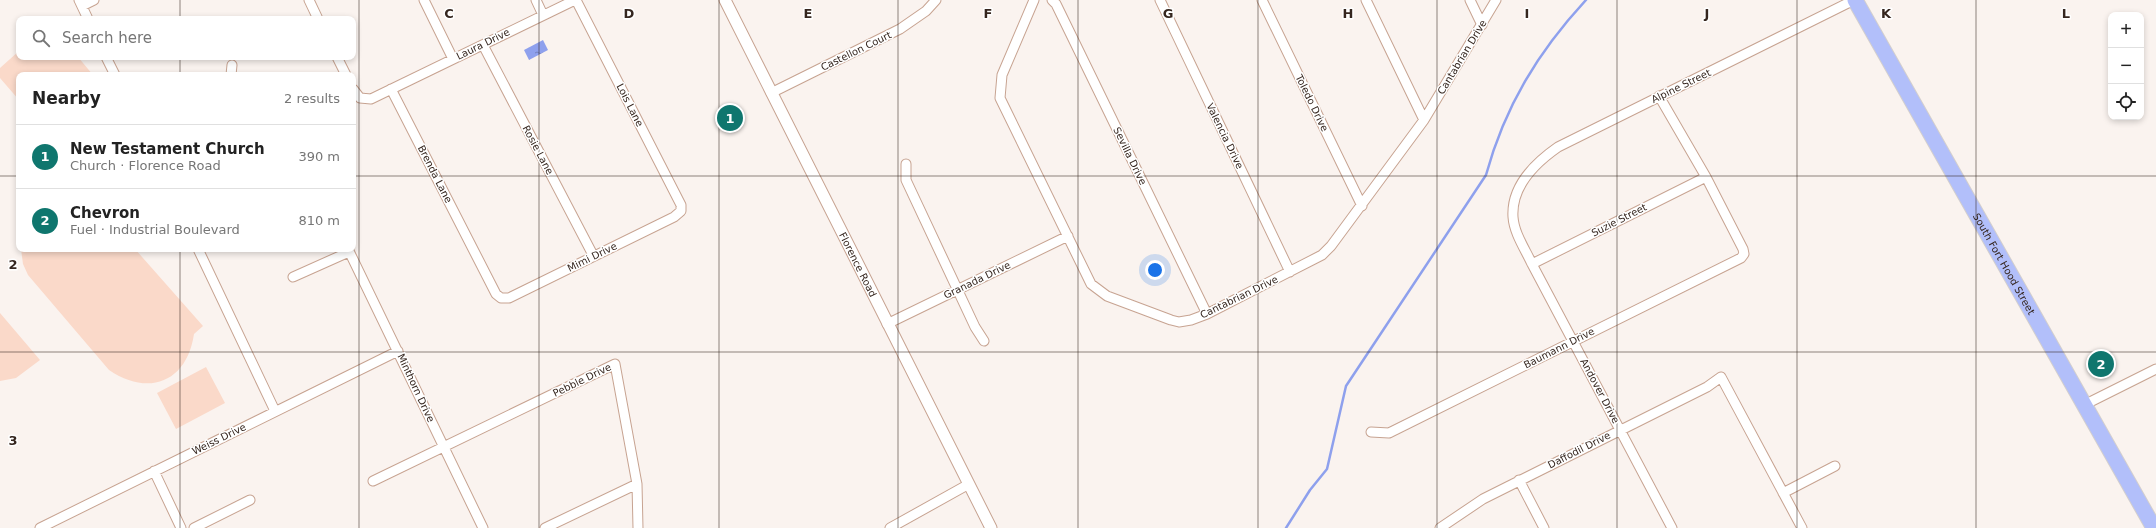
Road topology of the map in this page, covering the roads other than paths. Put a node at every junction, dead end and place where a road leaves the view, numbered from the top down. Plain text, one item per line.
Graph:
1 (94, 0) edge
2 (309, 0) edge
3 (424, 0) edge
4 (536, 0) edge
5 (575, 0) edge
6 (725, 0) edge
7 (936, 0) edge
8 (1034, 0) edge
9 (1052, 0) edge
10 (1160, 0) edge
11 (1262, 0) edge
12 (1366, 0) edge
13 (1470, 0) edge
14 (1496, 0) edge
15 (1855, 0) edge
16 (80, 3) edge
17 (543, 15) junction
18 (86, 16) edge
19 (317, 16) edge
20 (1482, 25) junction
21 (482, 45) junction
22 (453, 59) junction
23 (108, 60) edge
24 (338, 60) edge
25 (232, 65) dead end
26 (114, 72) edge
27 (231, 72) edge
28 (344, 72) edge
29 (391, 89) junction
30 (356, 93) edge
31 (771, 93) junction
32 (1659, 96) junction
33 (1424, 120) junction
34 (906, 164) dead end
35 (1706, 177) junction
36 (1520, 186) joint
37 (1362, 206) junction
38 (681, 211) joint
39 (1068, 236) junction
40 (199, 252) edge
41 (346, 252) edge
42 (348, 252) edge
43 (593, 255) junction
44 (1532, 264) junction
45 (1290, 272) junction
46 (293, 277) dead end
47 (958, 289) junction
48 (502, 298) joint
49 (1206, 314) junction
50 (887, 324) junction
51 (984, 341) dead end
52 (1573, 341) junction
53 (398, 351) junction
54 (2156, 369) edge
55 (2084, 406) junction
56 (275, 411) junction
57 (1620, 429) junction
58 (1371, 432) dead end
59 (444, 447) junction
60 (1835, 466) dead end
61 (154, 471) junction
62 (1519, 480) junction
63 (373, 481) dead end
64 (637, 484) junction
65 (969, 484) junction
66 (1783, 493) junction
67 (250, 500) dead end
68 (57, 524) edge
69 (40, 528) edge
70 (181, 528) edge
71 (194, 528) edge
72 (483, 528) edge
73 (545, 528) edge
74 (638, 528) edge
75 (890, 528) edge
76 (991, 528) edge
77 (1440, 528) edge
78 (1544, 528) edge
79 (1672, 528) edge
80 (1802, 528) edge
81 (2154, 528) edge

1 - 16 street
2 - 19 street
3 - 22 street
4 - 17 street
5 - 17 street, Laura Drive
5 - 38 street, Lois Lane
6 - 31 street, Florence Road
7 - 31 street, Castellon Court
8 - 39 street, Cantabrian Drive
9 - 49 street, Sevilla Drive
10 - 45 street, Valencia Drive
11 - 37 street, Toledo Drive
12 - 33 street
13 - 20 street
14 - 20 street, Cantabrian Drive
15 - 32 street, Alpine Street
15 - 55 highway, South Fort Hood Street
16 - 18 street
17 - 21 street, Laura Drive
20 - 33 street, Cantabrian Drive
21 - 22 street, Laura Drive
21 - 43 street, Rosie Lane
22 - 29 street, Laura Drive
23 - 26 street
24 - 28 street
25 - 27 street
29 - 30 street
29 - 48 street, Brenda Lane
31 - 50 street, Florence Road
32 - 35 street
32 - 36 street, Alpine Street
33 - 37 street, Cantabrian Drive
34 - 47 street
35 - 44 street, Suzie Street
35 - 52 street, Baumann Drive
36 - 44 street, Andover Drive
37 - 45 street, Cantabrian Drive
38 - 43 street, Mimi Drive
39 - 47 street, Granada Drive
39 - 49 street, Cantabrian Drive
40 - 56 street
41 - 46 street
42 - 53 street, Minthorn Drive
43 - 48 street, Mimi Drive
44 - 52 street, Andover Drive
45 - 49 street, Cantabrian Drive
47 - 50 street, Granada Drive
47 - 51 street
50 - 65 street, Florence Road
52 - 57 street, Andover Drive
52 - 58 street, Baumann Drive
53 - 56 street, Weiss Drive
53 - 59 street, Minthorn Drive
54 - 55 street
55 - 81 highway, South Fort Hood Street
56 - 61 street, Weiss Drive
57 - 62 street, Daffodil Drive
57 - 66 street, Daffodil Drive
57 - 79 street, Andover Drive
59 - 63 street
59 - 64 street, Pebble Drive
59 - 72 street, Minthorn Drive
60 - 66 street
61 - 68 street, Weiss Drive
61 - 70 street
62 - 77 street, Daffodil Drive
62 - 78 street
64 - 73 street
64 - 74 street, Pebble Drive
65 - 75 street
65 - 76 street, Florence Road
66 - 80 street
67 - 71 street
68 - 69 street, Weiss Drive

